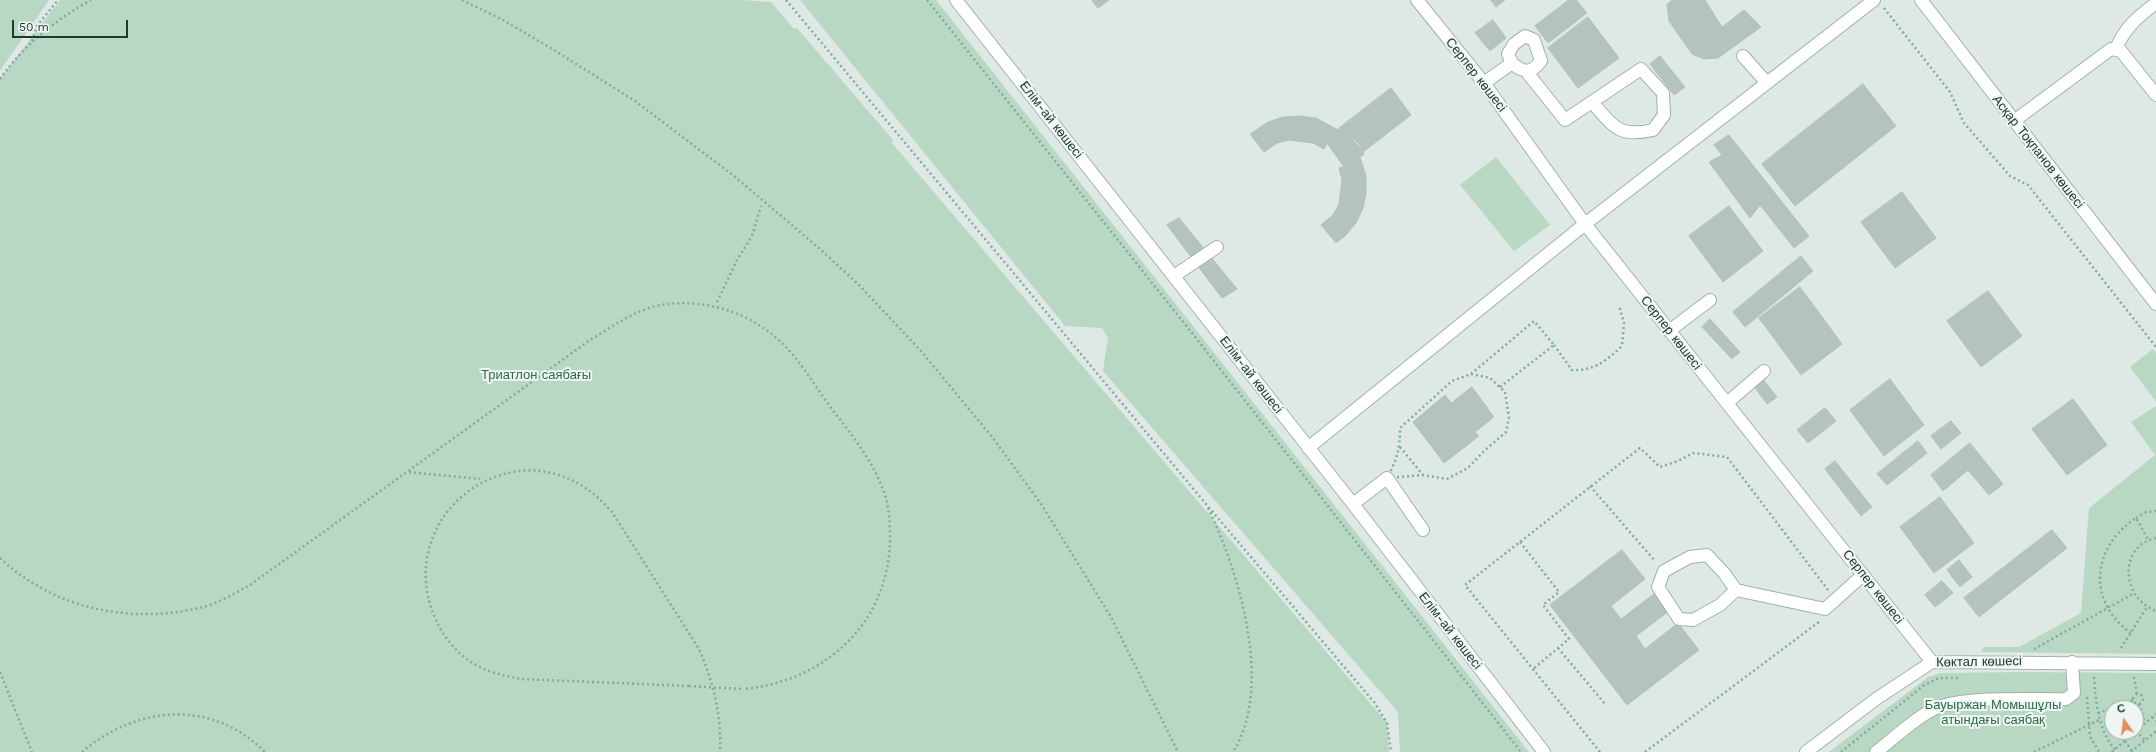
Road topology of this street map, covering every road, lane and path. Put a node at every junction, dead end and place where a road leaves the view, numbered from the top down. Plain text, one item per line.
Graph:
1 (58, 0) edge
2 (90, 0) edge
3 (462, 0) edge
4 (786, 0) edge
5 (927, 0) edge
6 (956, 0) edge
7 (1417, 0) edge
8 (1920, 0) edge
9 (1878, 3) edge
10 (2156, 3) edge
11 (32, 41) junction
12 (2116, 49) junction
13 (1743, 56) dead end
14 (1512, 63) junction
15 (1526, 71) junction
16 (0, 79) edge
17 (1484, 83) junction
18 (1767, 84) junction
19 (2156, 95) edge
20 (1592, 102) junction
21 (2014, 121) junction
22 (761, 206) dead end
23 (1585, 224) junction
24 (1217, 247) dead end
25 (1174, 276) junction
26 (1710, 300) dead end
27 (717, 302) dead end
28 (2156, 304) edge
29 (1619, 306) dead end
30 (1669, 331) junction
31 (1554, 345) junction
32 (2156, 347) edge
33 (1764, 371) dead end
34 (1471, 374) junction
35 (1500, 387) junction
36 (1727, 403) junction
37 (1400, 446) junction
38 (1308, 448) junction
39 (408, 472) junction
40 (1423, 475) junction
41 (1387, 478) junction
42 (480, 479) dead end
43 (1590, 486) junction
44 (1206, 504) junction
45 (1353, 504) junction
46 (2156, 511) edge
47 (2136, 518) junction
48 (1423, 530) dead end
49 (2156, 538) edge
50 (2149, 541) junction
51 (1520, 542) junction
52 (0, 558) edge
53 (1664, 571) junction
54 (1863, 574) junction
55 (1736, 590) junction
56 (2134, 594) junction
57 (1836, 600) junction
58 (2147, 607) junction
59 (2108, 608) junction
60 (1825, 609) junction
61 (2156, 611) edge
62 (2131, 633) junction
63 (1558, 648) junction
64 (2121, 648) dead end
65 (2034, 649) dead end
66 (1932, 662) junction
67 (2072, 662) junction
68 (2156, 664) edge
69 (1533, 669) junction
70 (0, 672) edge
71 (2094, 677) dead end
72 (2134, 677) dead end
73 (2086, 692) dead end
74 (2137, 694) junction
75 (2134, 700) edge
76 (2142, 700) edge
77 (1606, 705) dead end
78 (2104, 711) edge
79 (2098, 713) junction
80 (2156, 714) edge
81 (2152, 717) junction
82 (2099, 720) junction
83 (2144, 720) edge
84 (2156, 721) edge
85 (2145, 723) joint
86 (2090, 724) junction
87 (2156, 731) edge
88 (2145, 740) joint
89 (2125, 741) joint
90 (2114, 751) edge
91 (2132, 751) edge
92 (32, 752) edge
93 (82, 752) edge
94 (265, 752) edge
95 (720, 752) edge
96 (1178, 752) edge
97 (1233, 752) edge
98 (1391, 752) edge
99 (1521, 752) edge
100 (1544, 752) edge
101 (1600, 752) edge
102 (1645, 752) edge
103 (1806, 752) edge
104 (1876, 752) edge
105 (2034, 752) edge
106 (2099, 752) edge

1 - 11 path
2 - 11 path
3 - 96 path
4 - 44 path
5 - 99 path
6 - 25 street, Елім-ай көшесі
7 - 17 street, Серпер көшесі
8 - 21 street, Асқар Тоқпанов көшесі
9 - 18 street
9 - 32 path
10 - 12 street
11 - 16 path
12 - 19 street
12 - 21 street
13 - 18 street
14 - 15 street
14 - 15 street
14 - 17 street
15 - 20 street
17 - 23 street, Серпер көшесі
18 - 23 street
20 - 20 street
21 - 28 street, Асқар Тоқпанов көшесі
22 - 27 path
23 - 30 street, Серпер көшесі
23 - 38 street
24 - 25 street
25 - 38 street, Елім-ай көшесі
26 - 30 street
29 - 31 path
30 - 36 street, Серпер көшесі
31 - 34 path
31 - 35 path
33 - 36 street
34 - 35 path
34 - 37 path
35 - 40 path
36 - 54 street, Серпер көшесі
37 - 40 path
37 - 41 path
38 - 45 street, Елім-ай көшесі
39 - 42 path
39 - 52 path
39 - 95 path, bridge
40 - 41 path
41 - 45 street
41 - 48 street
43 - 51 path
43 - 53 path
43 - 57 path
44 - 97 path
44 - 98 path
45 - 100 street, Елім-ай көшесі
46 - 47 path
47 - 50 path
47 - 59 path
49 - 50 path
50 - 56 path
51 - 63 path
51 - 69 path
53 - 55 street
53 - 55 street
54 - 57 street
54 - 66 street, Серпер көшесі
55 - 60 street
56 - 58 path
56 - 59 path
57 - 60 street
58 - 61 path
58 - 62 path
59 - 62 path
59 - 65 path
60 - 102 path
62 - 64 path
63 - 69 path
63 - 77 path
66 - 67 street, Көктал көшесі
66 - 103 street, Көктал көшесі
67 - 68 street, Көктал көшесі
67 - 104 street
69 - 101 path
70 - 92 path
71 - 79 path
72 - 74 path
73 - 86 path
74 - 75 path
74 - 76 path
78 - 79 path
79 - 82 path
80 - 81 path
81 - 84 path
81 - 85 path
82 - 86 path
82 - 90 path
83 - 85 path
86 - 105 path
86 - 106 path
87 - 88 path
88 - 91 path
89 - 90 path
89 - 91 path
93 - 94 path

